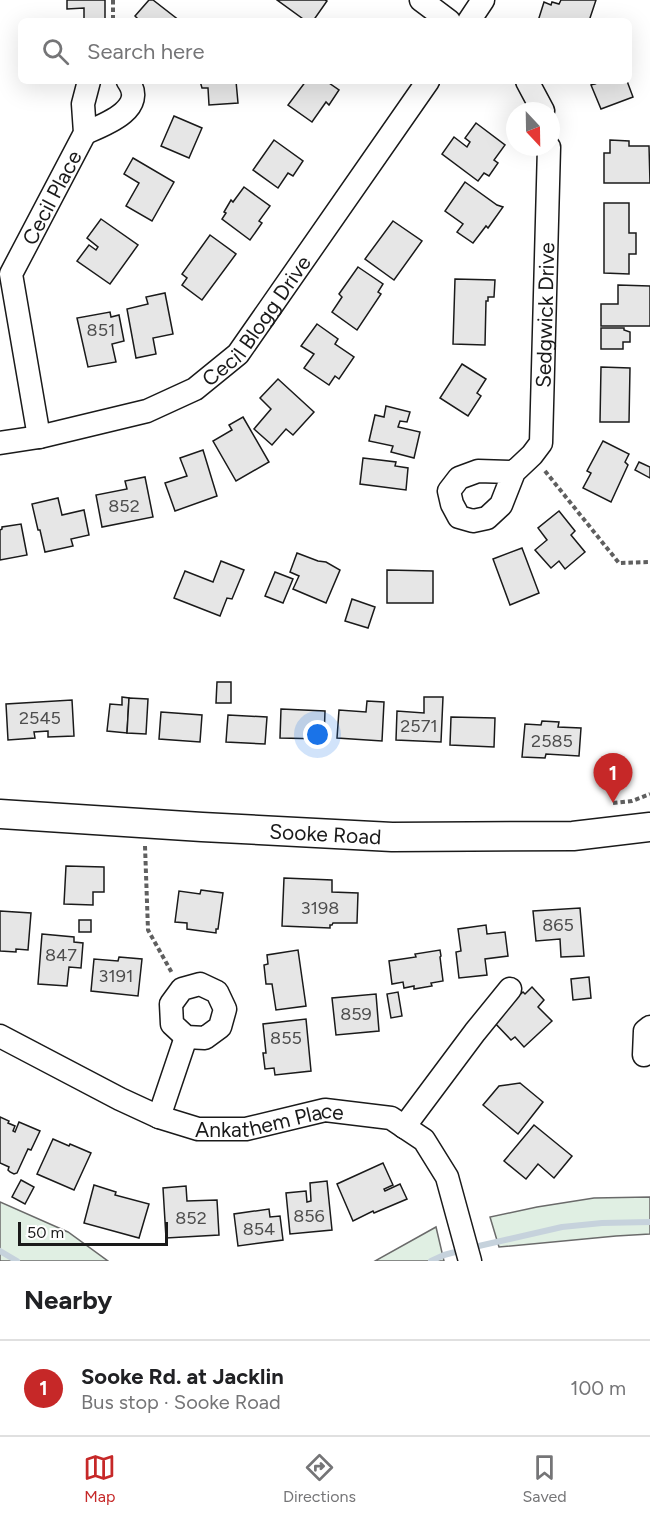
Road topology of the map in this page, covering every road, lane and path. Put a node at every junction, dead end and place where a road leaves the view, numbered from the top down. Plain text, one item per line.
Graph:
1 (113, 0) edge
2 (421, 0) edge
3 (483, 0) edge
4 (113, 18) edge
5 (445, 18) edge
6 (471, 18) edge
7 (88, 84) edge
8 (130, 84) edge
9 (426, 84) edge
10 (529, 84) edge
11 (538, 102) edge
12 (85, 133) junction
13 (549, 156) edge
14 (5, 268) edge
15 (39, 436) junction
16 (0, 443) edge
17 (532, 455) junction
18 (514, 472) dead end
19 (650, 562) edge
20 (650, 794) edge
21 (613, 803) dead end
22 (0, 814) edge
23 (145, 824) junction
24 (650, 827) edge
25 (172, 973) dead end
26 (510, 989) dead end
27 (650, 1027) edge
28 (0, 1036) edge
29 (186, 1037) dead end
30 (644, 1055) dead end
31 (159, 1117) junction
32 (404, 1126) junction
33 (470, 1261) edge

1 - 4 path
2 - 5 street
3 - 6 street
7 - 12 street, Cecil Place
8 - 12 street, Cecil Place
9 - 15 street, Cecil Blogg Drive
10 - 11 street
12 - 14 street, Cecil Place
13 - 17 street, Sedgwick Drive
14 - 15 street, Cecil Place
15 - 16 street, Cecil Blogg Drive
17 - 18 street, Sedgwick Drive
17 - 19 path
20 - 21 path
22 - 23 main road, Sooke Road
23 - 24 main road, Sooke Road
23 - 25 path
26 - 32 street
27 - 30 street
28 - 31 street, Ankathem Place
29 - 31 street
31 - 32 street, Ankathem Place
32 - 33 street, Ankathem Place

